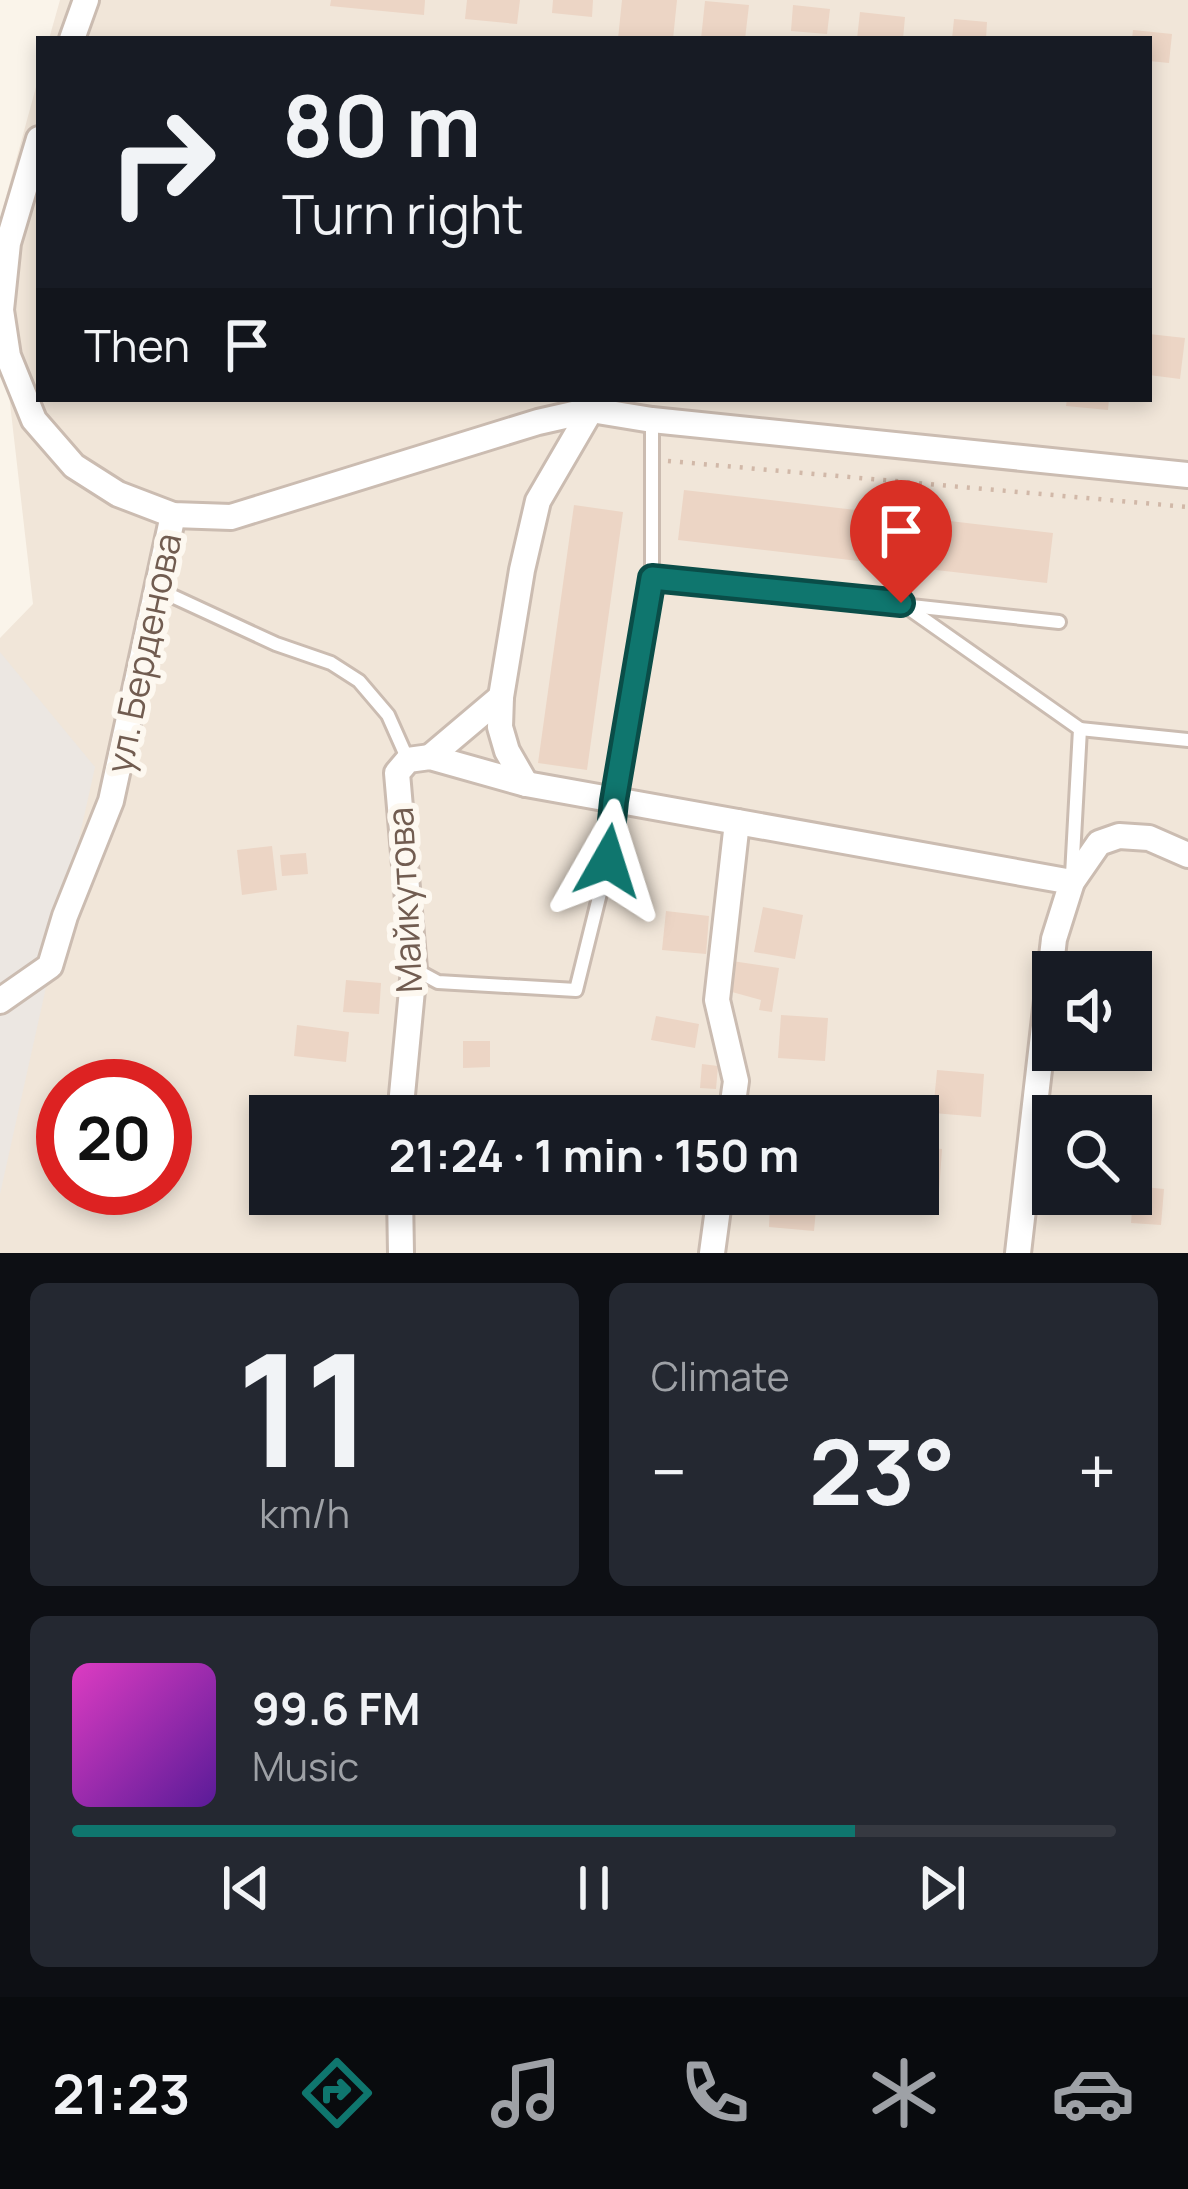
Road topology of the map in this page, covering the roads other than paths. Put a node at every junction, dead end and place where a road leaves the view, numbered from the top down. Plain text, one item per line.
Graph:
1 (86, 0) edge
2 (73, 36) edge
3 (36, 149) edge
4 (591, 410) junction
5 (652, 420) junction
6 (1188, 475) edge
7 (173, 515) junction
8 (652, 578) junction
9 (157, 589) junction
10 (901, 603) junction
11 (1059, 622) dead end
12 (501, 698) junction
13 (1080, 729) junction
14 (1188, 740) edge
15 (419, 759) junction
16 (526, 784) junction
17 (614, 801) junction
18 (737, 822) junction
19 (1188, 855) edge
20 (1072, 882) junction
21 (414, 969) junction
22 (0, 1001) edge
23 (402, 1095) edge
24 (734, 1095) edge
25 (400, 1215) edge
26 (717, 1215) edge
27 (400, 1253) edge
28 (712, 1253) edge
29 (1018, 1253) edge

1 - 2 street
3 - 7 street, ул. Берденова
4 - 5 street
4 - 7 street
4 - 12 street
5 - 6 street
5 - 8 lane
7 - 9 street, ул. Берденова
8 - 10 lane
8 - 17 lane
9 - 15 lane
9 - 22 street, ул. Берденова
10 - 11 lane
10 - 13 lane
12 - 15 street
12 - 16 street
13 - 14 lane
13 - 20 lane
15 - 16 street
15 - 21 street, Майкутова
16 - 17 street
17 - 18 street
17 - 21 lane
18 - 20 street
18 - 24 street
19 - 20 street
20 - 29 street
21 - 23 street, Майкутова
25 - 27 street
26 - 28 street

